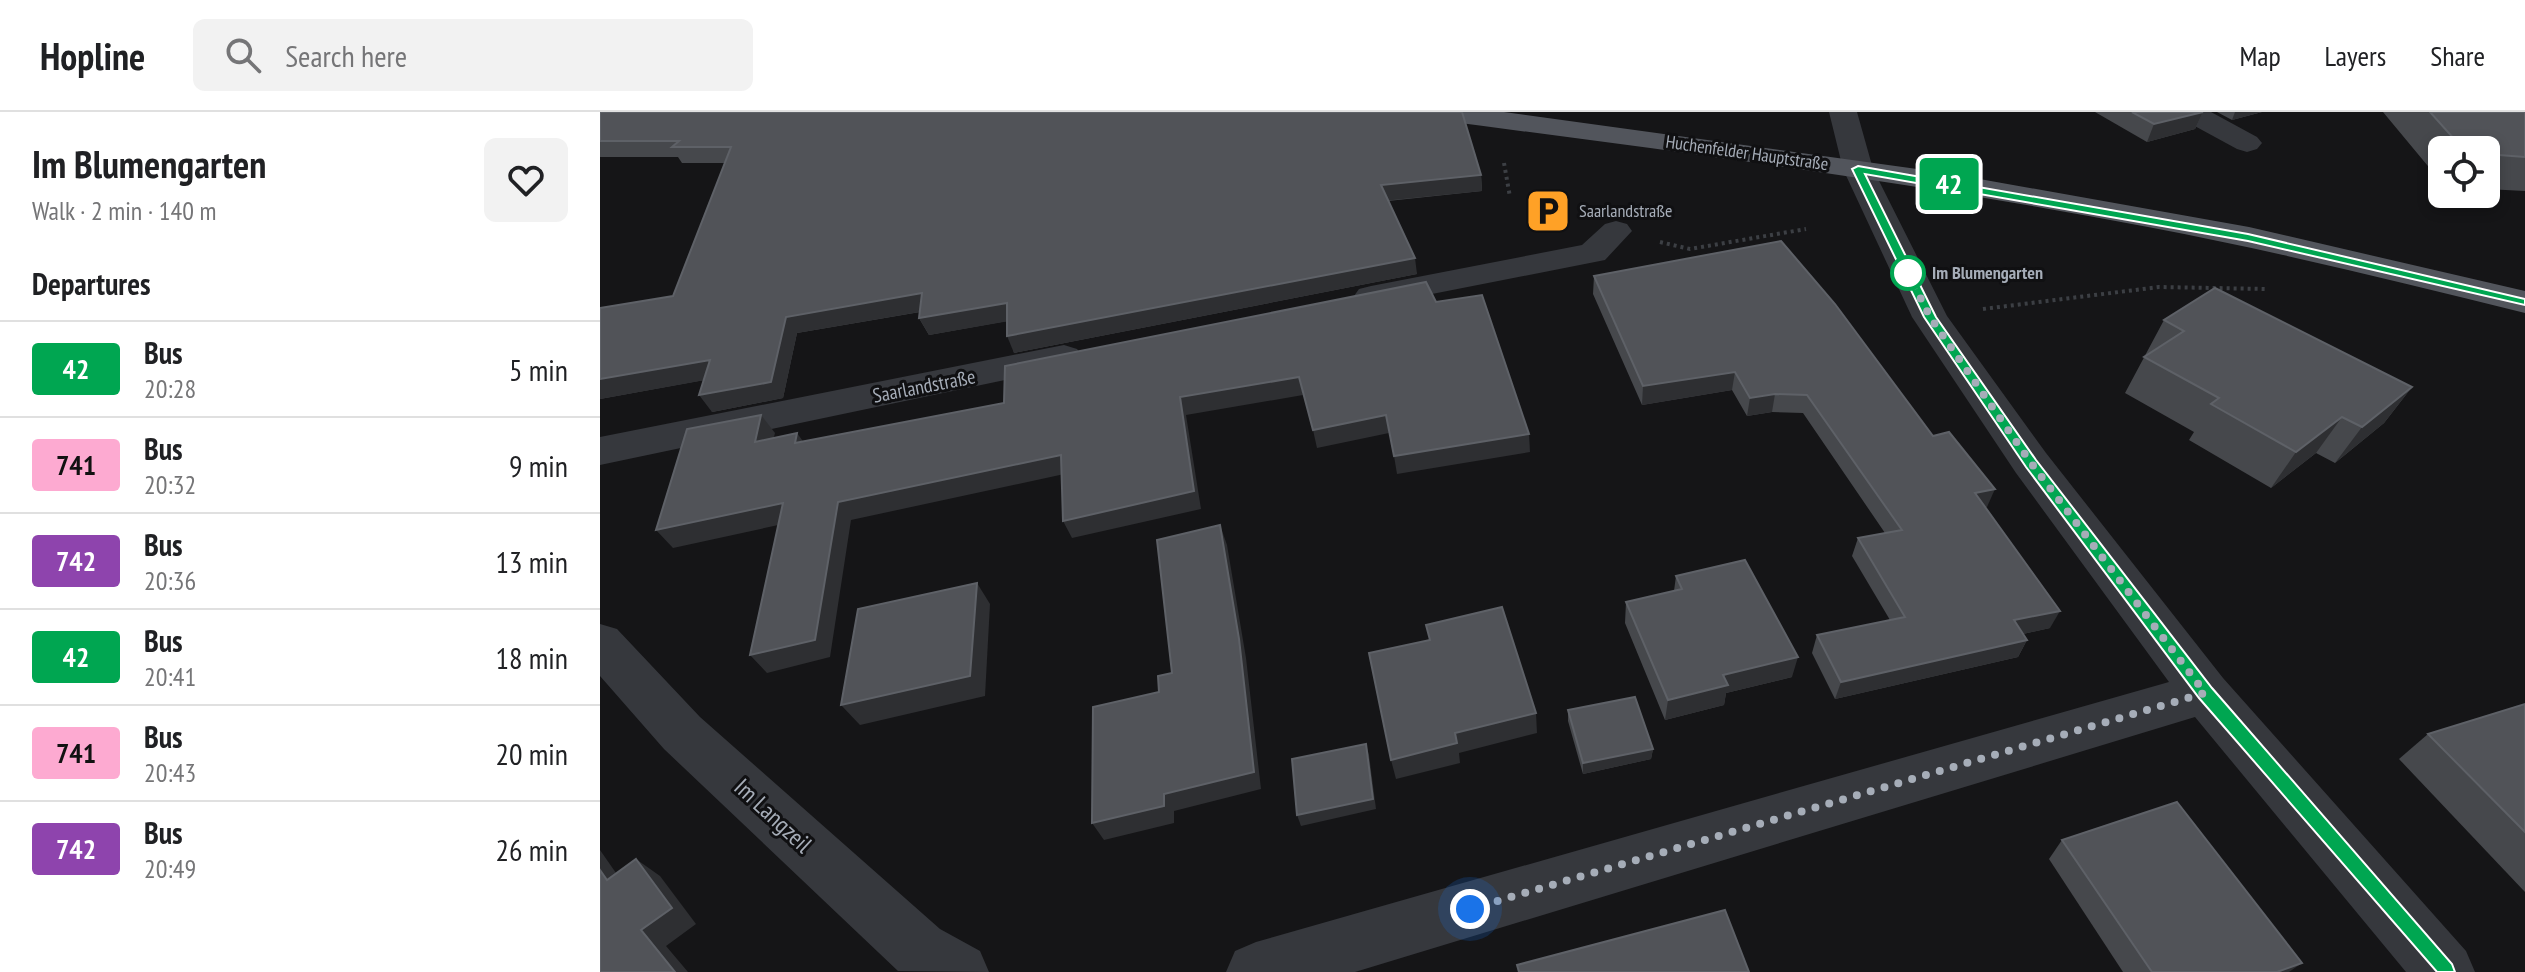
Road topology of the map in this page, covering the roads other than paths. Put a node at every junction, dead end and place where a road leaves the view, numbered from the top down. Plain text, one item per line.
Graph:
1 (1437, 112) edge
2 (1843, 112) edge
3 (2190, 112) edge
4 (2247, 143) dead end
5 (1858, 169) junction
6 (1616, 231) dead end
7 (1342, 302) edge
8 (2525, 302) edge
9 (1094, 351) edge
10 (600, 451) edge
11 (600, 643) edge
12 (2205, 693) junction
13 (959, 972) edge
14 (1256, 972) edge
15 (2445, 972) edge

1 - 5 main road, Huchenfelder Hauptstraße
2 - 5 street
3 - 4 street
5 - 8 main road, Huchenfelder Hauptstraße
5 - 12 street
6 - 7 street
9 - 10 street, Saarlandstraße
11 - 13 street, Im Langzeil
12 - 14 street
12 - 15 street

